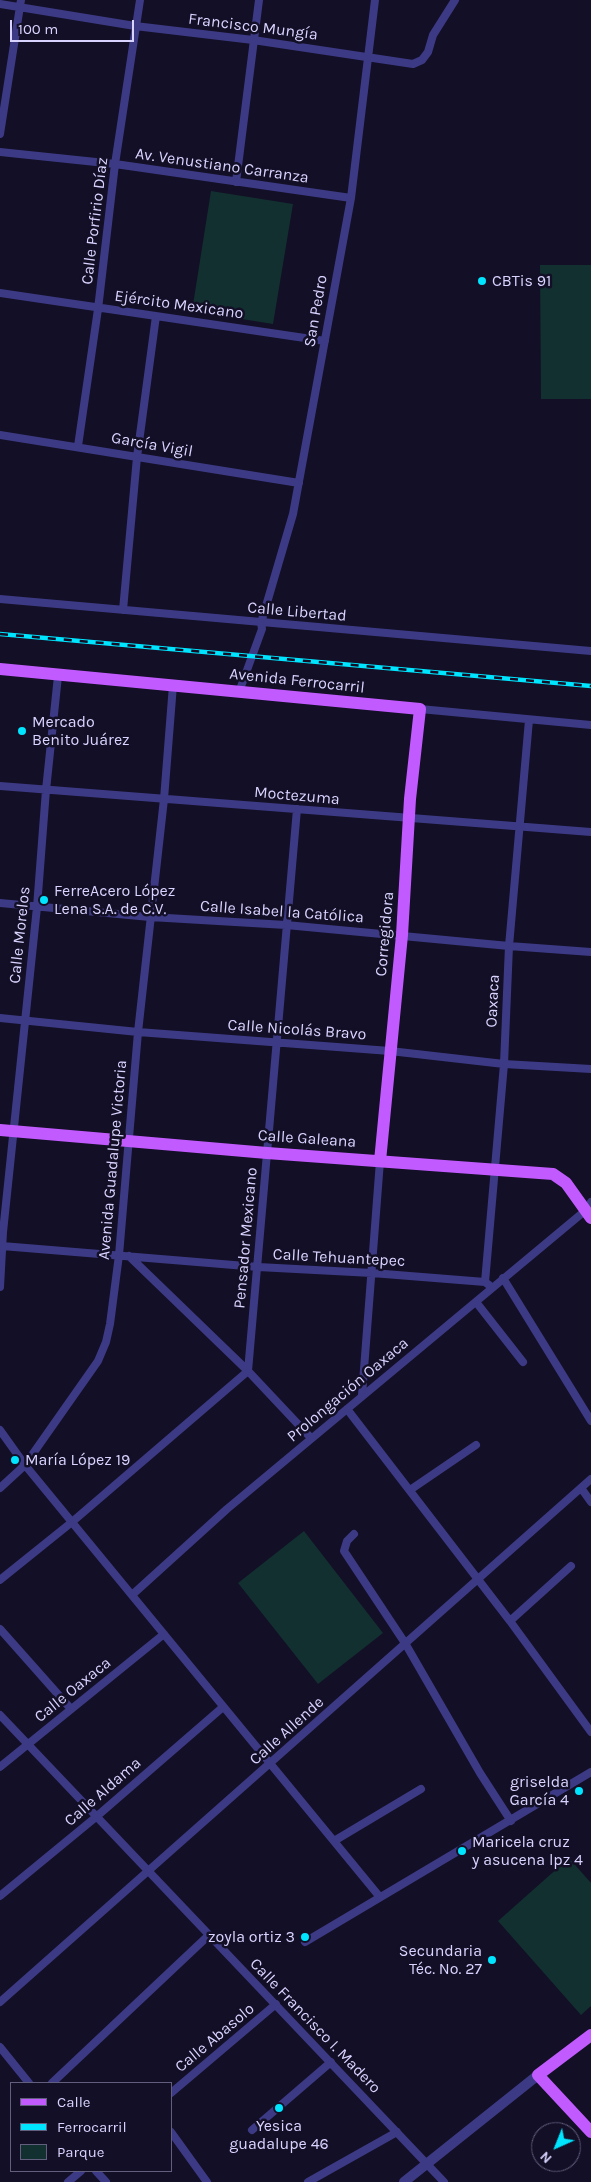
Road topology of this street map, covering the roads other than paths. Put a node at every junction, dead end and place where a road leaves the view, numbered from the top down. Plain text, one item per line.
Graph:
1 (140, 0) edge
2 (259, 0) edge
3 (375, 0) edge
4 (455, 0) edge
5 (0, 4) edge
6 (20, 4) edge
7 (136, 26) junction
8 (253, 40) junction
9 (367, 56) junction
10 (0, 134) edge
11 (0, 152) edge
12 (115, 164) junction
13 (236, 182) junction
14 (350, 198) junction
15 (0, 293) edge
16 (98, 309) junction
17 (156, 316) junction
18 (325, 341) junction
19 (0, 435) edge
20 (78, 446) junction
21 (137, 457) junction
22 (298, 483) junction
23 (0, 599) edge
24 (123, 610) junction
25 (261, 623) junction
26 (591, 651) edge
27 (0, 669) edge
28 (58, 676) junction
29 (173, 685) junction
30 (239, 692) junction
31 (420, 709) junction
32 (529, 720) junction
33 (591, 724) edge
34 (0, 786) edge
35 (46, 790) junction
36 (164, 799) junction
37 (297, 809) junction
38 (409, 819) junction
39 (520, 826) junction
40 (591, 832) edge
41 (0, 903) edge
42 (37, 907) junction
43 (150, 917) junction
44 (286, 925) junction
45 (402, 935) junction
46 (509, 946) junction
47 (591, 952) edge
48 (0, 1018) edge
49 (25, 1021) junction
50 (138, 1032) junction
51 (277, 1042) junction
52 (390, 1051) junction
53 (504, 1064) junction
54 (591, 1069) edge
55 (0, 1130) edge
56 (13, 1131) junction
57 (128, 1140) junction
58 (267, 1153) junction
59 (380, 1161) junction
60 (495, 1170) junction
61 (589, 1210) edge
62 (2, 1231) edge
63 (2, 1246) junction
64 (119, 1255) junction
65 (129, 1256) junction
66 (258, 1267) junction
67 (372, 1273) junction
68 (503, 1278) junction
69 (485, 1282) junction
70 (0, 1287) edge
71 (493, 1287) junction
72 (476, 1302) junction
73 (523, 1362) dead end
74 (248, 1371) junction
75 (362, 1395) junction
76 (347, 1409) junction
77 (591, 1421) edge
78 (0, 1430) edge
79 (311, 1438) junction
80 (476, 1445) dead end
81 (25, 1465) junction
82 (591, 1479) edge
83 (0, 1488) edge
84 (581, 1488) junction
85 (410, 1490) junction
86 (591, 1502) edge
87 (72, 1522) junction
88 (354, 1534) dead end
89 (572, 1566) dead end
90 (478, 1579) junction
91 (0, 1580) edge
92 (132, 1595) junction
93 (510, 1621) junction
94 (0, 1629) edge
95 (164, 1634) junction
96 (405, 1643) junction
97 (223, 1707) junction
98 (71, 1709) junction
99 (0, 1715) edge
100 (591, 1732) edge
101 (28, 1744) junction
102 (271, 1764) junction
103 (0, 1767) edge
104 (591, 1772) edge
105 (421, 1789) dead end
106 (96, 1817) junction
107 (511, 1820) junction
108 (334, 1841) junction
109 (147, 1871) junction
110 (0, 1896) edge
111 (379, 1896) junction
112 (209, 1935) junction
113 (305, 1942) dead end
114 (0, 2002) edge
115 (276, 2004) junction
116 (591, 2035) edge
117 (0, 2047) edge
118 (331, 2062) junction
119 (538, 2075) junction
120 (28, 2082) edge
121 (53, 2082) edge
122 (172, 2092) edge
123 (252, 2130) dead end
124 (397, 2132) junction
125 (591, 2132) edge
126 (172, 2133) edge
127 (428, 2163) junction
128 (81, 2172) edge
129 (97, 2172) edge
130 (68, 2182) edge
131 (106, 2182) edge
132 (207, 2182) edge
133 (308, 2182) edge
134 (404, 2182) edge
135 (444, 2182) edge

1 - 7 street, Calle Porfirio Díaz
2 - 8 street
3 - 9 street, San Pedro
4 - 9 street, Francisco Mungía
5 - 6 street, Francisco Mungía
6 - 7 street, Francisco Mungía
6 - 10 street
7 - 8 street, Francisco Mungía
7 - 12 street, Calle Porfirio Díaz
8 - 9 street, Francisco Mungía
8 - 13 street
9 - 14 street, San Pedro
11 - 12 street, Av. Venustiano Carranza
12 - 13 street, Av. Venustiano Carranza
12 - 16 street, Calle Porfirio Díaz
13 - 14 street, Av. Venustiano Carranza
14 - 18 street, San Pedro
15 - 16 street, Ejército Mexicano
16 - 17 street, Ejército Mexicano
16 - 20 street, Calle Porfirio Díaz
17 - 18 street, Ejército Mexicano
17 - 21 street
18 - 22 street, San Pedro
19 - 20 street, García Vigil
20 - 21 street, García Vigil
21 - 22 street, García Vigil
21 - 24 street
22 - 25 street, San Pedro
23 - 24 street, Calle Libertad
24 - 25 street, Calle Libertad
25 - 26 street, Calle Libertad
25 - 30 street, San Pedro
27 - 28 main road, Avenida Ferrocarril
28 - 29 main road, Avenida Ferrocarril
28 - 35 street, Calle Morelos
29 - 30 main road, Avenida Ferrocarril
29 - 36 street, Avenida Guadalupe Victoria
30 - 31 main road, Avenida Ferrocarril
31 - 32 street, Avenida Ferrocarril
31 - 38 main road, Corregidora
32 - 33 street, Avenida Ferrocarril
32 - 39 street, Oaxaca
34 - 35 street, Moctezuma
35 - 36 street, Moctezuma
35 - 42 street, Calle Morelos
36 - 37 street, Moctezuma
36 - 43 street, Avenida Guadalupe Victoria
37 - 38 street, Moctezuma
37 - 44 street, Pensador Mexicano
38 - 39 street, Moctezuma
38 - 45 main road, Corregidora
39 - 40 street, Moctezuma
39 - 46 street, Oaxaca
41 - 42 street, Calle Isabel la Católica
42 - 43 street, Calle Isabel la Católica
42 - 49 street, Calle Morelos
43 - 44 street, Calle Isabel la Católica
43 - 50 street, Avenida Guadalupe Victoria
44 - 45 street, Calle Isabel la Católica
44 - 51 street, Pensador Mexicano
45 - 46 street, Calle Isabel la Católica
45 - 52 main road, Corregidora
46 - 47 street, Calle Isabel la Católica
46 - 53 street, Oaxaca
48 - 49 street, Calle Nicolás Bravo
49 - 50 street, Calle Nicolás Bravo
49 - 56 street, Calle Morelos
50 - 51 street, Calle Nicolás Bravo
50 - 57 street, Avenida Guadalupe Victoria
51 - 52 street, Calle Nicolás Bravo
51 - 58 street, Pensador Mexicano
52 - 53 street, Calle Nicolás Bravo
52 - 59 main road, Corregidora
53 - 54 street, Calle Nicolás Bravo
53 - 60 street, Oaxaca
55 - 56 main road, Calle Galeana
56 - 57 main road, Calle Galeana
56 - 62 street, Calle Morelos
57 - 58 main road, Calle Galeana
57 - 64 street, Avenida Guadalupe Victoria
58 - 59 main road, Calle Galeana
58 - 66 street, Pensador Mexicano
59 - 60 main road, Calle Galeana
59 - 67 street
60 - 61 main road, Calle Galeana
60 - 69 street, Oaxaca
61 - 68 street, Prolongación Oaxaca
62 - 63 street, Calle Morelos
63 - 64 street, Calle Tehuantepec
63 - 70 street, Calle Morelos
64 - 65 street, Calle Tehuantepec
64 - 81 street, Avenida Guadalupe Victoria
65 - 66 street, Calle Tehuantepec
65 - 74 street
66 - 67 street, Calle Tehuantepec
66 - 74 street, Pensador Mexicano
67 - 69 street, Calle Tehuantepec
67 - 75 street
68 - 71 street, Prolongación Oaxaca
68 - 77 street
69 - 71 street, Calle Tehuantepec
71 - 72 street, Prolongación Oaxaca
72 - 73 street
72 - 75 street, Prolongación Oaxaca
74 - 79 street
74 - 87 street
75 - 76 street, Prolongación Oaxaca
76 - 79 street, Prolongación Oaxaca
76 - 85 street
78 - 81 street
79 - 92 street, Prolongación Oaxaca
80 - 85 street
81 - 83 street, Avenida Guadalupe Victoria
81 - 87 street
82 - 84 street, Calle Allende
84 - 86 street
84 - 90 street, Calle Allende
85 - 90 street
87 - 91 street
87 - 92 street
88 - 96 street
89 - 93 street
90 - 93 street
90 - 96 street, Calle Allende
92 - 95 street
93 - 100 street
94 - 98 street
95 - 97 street
95 - 98 street, Calle Oaxaca
96 - 102 street, Calle Allende
96 - 107 street
97 - 102 street
97 - 106 street, Calle Aldama
98 - 101 street, Calle Oaxaca
99 - 101 street, Calle Francisco I. Madero
101 - 103 street, Calle Oaxaca
101 - 106 street, Calle Francisco I. Madero
102 - 108 street
102 - 109 street, Calle Allende
104 - 107 street
105 - 108 street
106 - 109 street, Calle Francisco I. Madero
106 - 110 street, Calle Aldama
107 - 111 street
108 - 111 street
109 - 112 street, Calle Francisco I. Madero
109 - 114 street, Calle Allende
111 - 113 street
112 - 115 street, Calle Francisco I. Madero
112 - 121 street
115 - 118 street, Calle Francisco I. Madero
115 - 122 street, Calle Abasolo
116 - 119 main road
117 - 120 street
118 - 123 street
118 - 124 street, Calle Francisco I. Madero
119 - 125 main road
119 - 127 street
124 - 127 street, Calle Francisco I. Madero
124 - 133 street
126 - 132 street
127 - 134 street
127 - 135 street, Calle Francisco I. Madero
128 - 130 street
129 - 131 street

